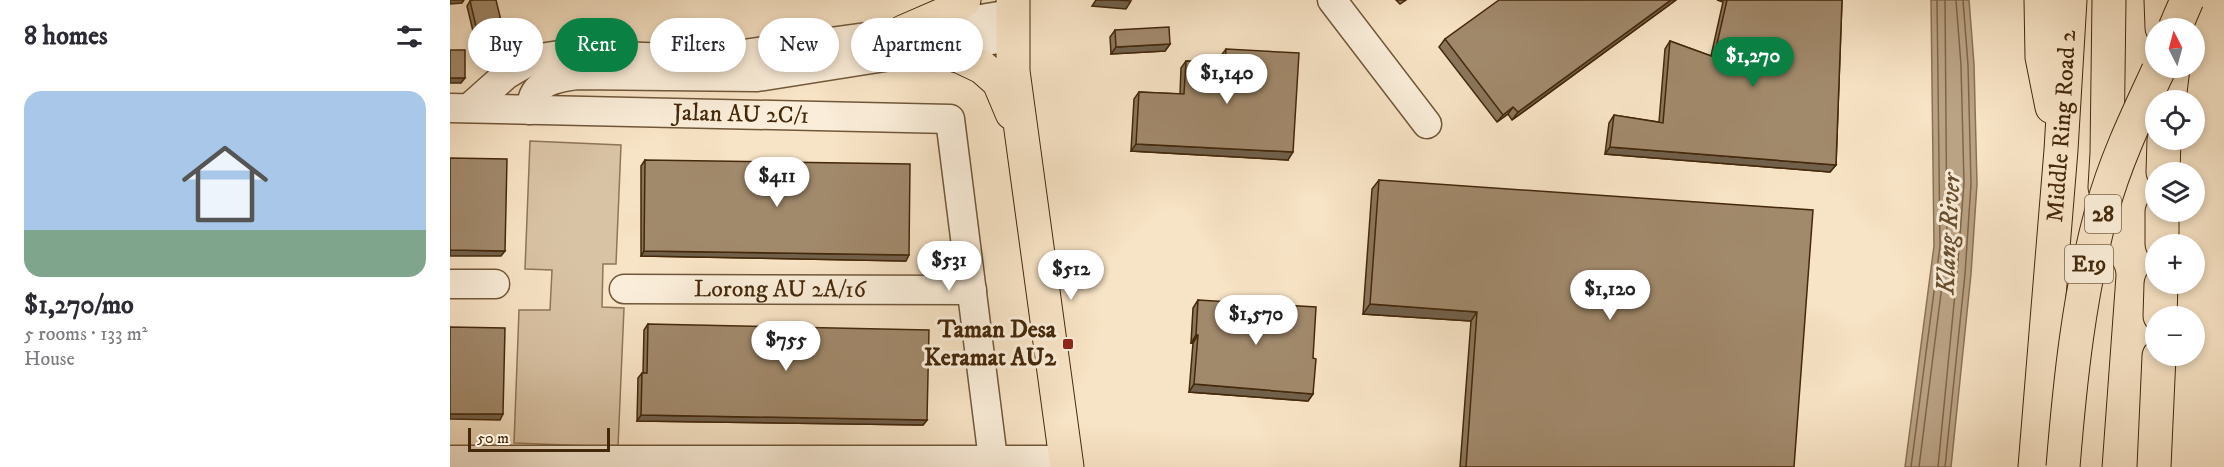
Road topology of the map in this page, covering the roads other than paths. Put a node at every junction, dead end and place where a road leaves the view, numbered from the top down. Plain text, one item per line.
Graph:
1 (964, 0) edge
2 (1332, 0) edge
3 (2041, 0) edge
4 (2070, 0) edge
5 (2109, 0) edge
6 (2161, 0) edge
7 (2185, 0) edge
8 (1012, 17) edge
9 (941, 18) edge
10 (2162, 18) edge
11 (2180, 18) edge
12 (983, 24) edge
13 (851, 46) edge
14 (851, 55) edge
15 (983, 68) edge
16 (2156, 78) edge
17 (460, 108) edge
18 (530, 110) junction
19 (1427, 124) dead end
20 (1024, 142) junction
21 (2061, 150) junction
22 (450, 284) edge
23 (495, 284) dead end
24 (624, 289) dead end
25 (972, 290) junction
26 (2159, 366) edge
27 (450, 460) edge
28 (994, 463) edge
29 (1067, 463) edge
30 (648, 464) edge
31 (2035, 467) edge
32 (2063, 467) edge
33 (2085, 467) edge
34 (2154, 467) edge

1 - 9 main road
2 - 19 street
3 - 21 main road
4 - 21 main road, Middle Ring Road 2 / 28
5 - 33 main road, Middle Ring Road 2 / 28
6 - 10 main road
7 - 11 main road, bridge
8 - 12 street, Jalan AU 2C/1
8 - 20 main road
13 - 17 street, Jalan AU 2C/1
14 - 18 street, Jalan AU 2C/1
15 - 20 main road
16 - 32 main road, E19, bridge
17 - 18 street, Jalan AU 2C/1
18 - 25 street, Jalan AU 2C/1
20 - 29 main road
21 - 31 main road, Middle Ring Road 2 / 28
22 - 23 street
24 - 25 street, Lorong AU 2A/16
25 - 28 street
26 - 34 main road
27 - 30 street
28 - 29 street
28 - 30 street

